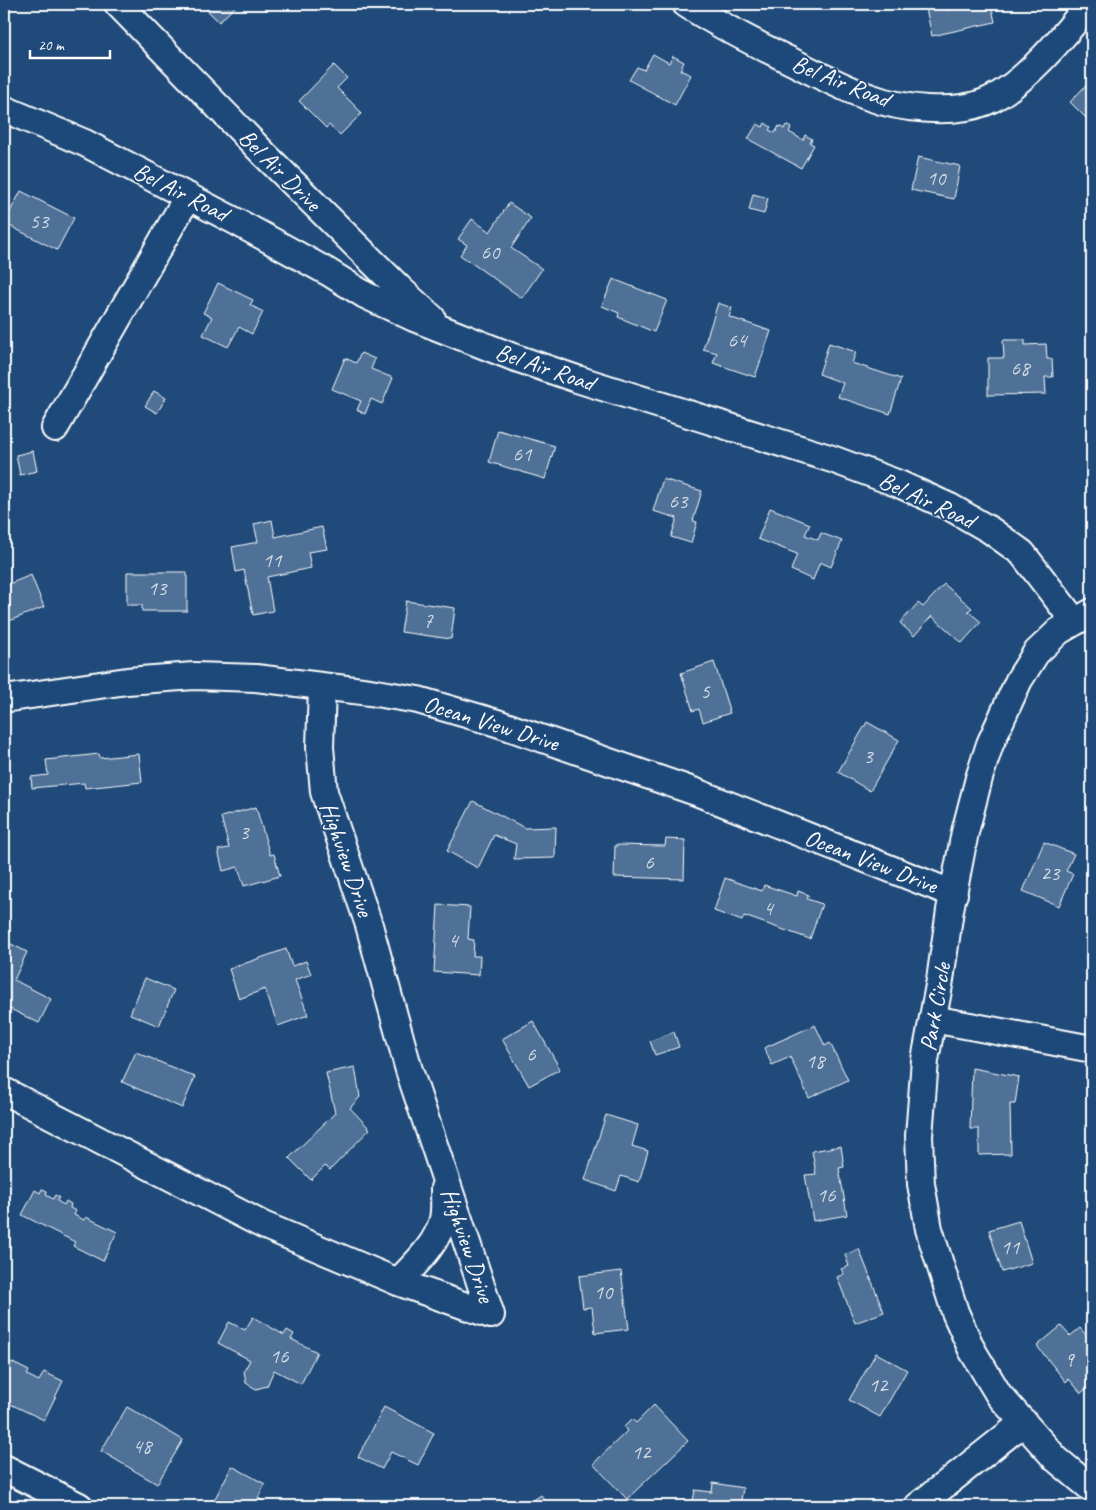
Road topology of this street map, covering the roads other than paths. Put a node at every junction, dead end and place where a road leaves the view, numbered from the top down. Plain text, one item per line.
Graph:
1 (118, 4) edge
2 (686, 4) edge
3 (1089, 4) edge
4 (4, 109) edge
5 (188, 196) junction
6 (448, 331) junction
7 (55, 428) dead end
8 (1084, 617) edge
9 (322, 687) junction
10 (4, 699) edge
11 (954, 894) junction
12 (933, 1018) junction
13 (1092, 1049) edge
14 (4, 1091) edge
15 (444, 1175) junction
16 (398, 1282) junction
17 (1024, 1422) junction
18 (4, 1468) edge
19 (1092, 1489) edge
20 (79, 1506) edge
21 (918, 1506) edge

1 - 6 street, Bel Air Drive
2 - 3 street, Bel Air Road
4 - 5 street, Bel Air Road
5 - 6 street, Bel Air Road
5 - 7 street
6 - 8 street, Bel Air Road
8 - 11 street, Park Circle
9 - 10 street, Ocean View Drive
9 - 11 street, Ocean View Drive
9 - 15 street, Highview Drive
11 - 12 street, Park Circle
12 - 13 street
12 - 17 street, Park Circle
14 - 16 street, Highview Drive
15 - 16 street
15 - 16 street, Highview Drive
17 - 19 street, Park Circle
17 - 21 street
18 - 20 street

